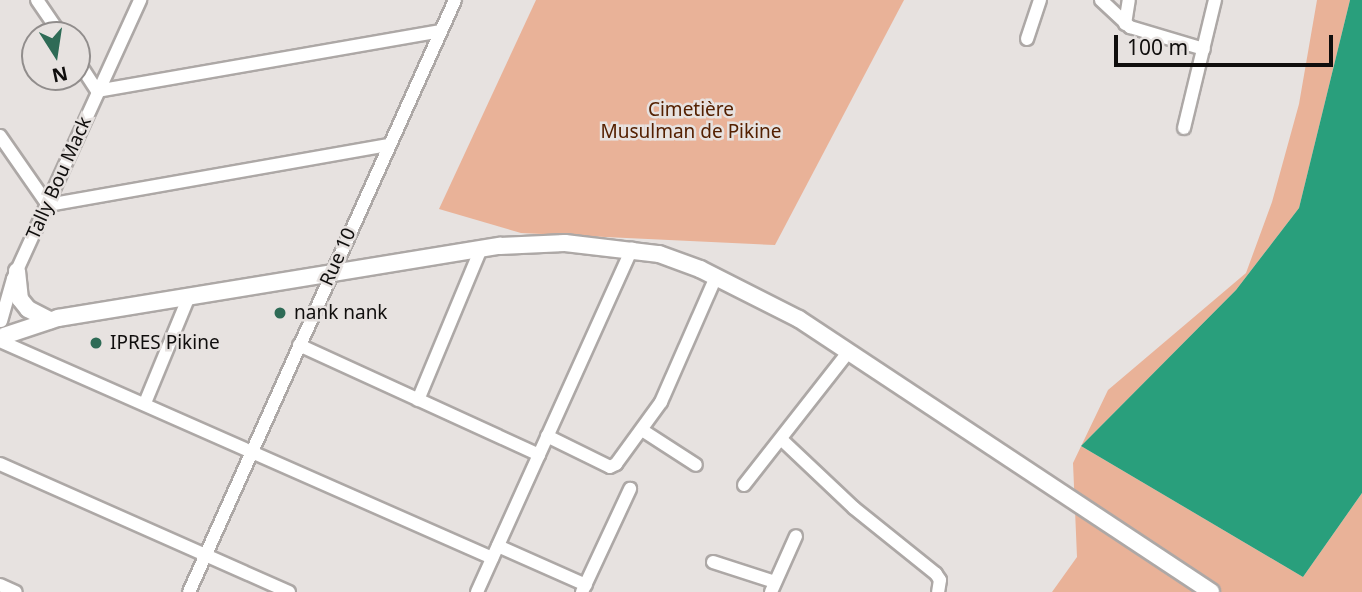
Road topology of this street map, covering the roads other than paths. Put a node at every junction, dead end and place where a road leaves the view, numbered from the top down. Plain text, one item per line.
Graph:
1 (37, 0) edge
2 (140, 0) edge
3 (455, 0) edge
4 (1040, 0) edge
5 (1101, 0) edge
6 (1129, 0) edge
7 (1215, 0) edge
8 (51, 21) edge
9 (1125, 24) junction
10 (441, 31) junction
11 (1027, 39) dead end
12 (1204, 49) junction
13 (91, 82) edge
14 (97, 91) junction
15 (1185, 128) dead end
16 (0, 136) edge
17 (389, 145) junction
18 (48, 205) junction
19 (632, 248) junction
20 (481, 249) junction
21 (332, 272) junction
22 (15, 275) junction
23 (716, 277) junction
24 (0, 296) edge
25 (190, 296) junction
26 (45, 321) junction
27 (1, 330) edge
28 (299, 345) junction
29 (849, 351) junction
30 (418, 400) junction
31 (145, 403) junction
32 (642, 430) junction
33 (547, 436) junction
34 (781, 439) junction
35 (251, 451) junction
36 (539, 454) junction
37 (0, 464) edge
38 (696, 465) dead end
39 (744, 485) dead end
40 (630, 489) dead end
41 (796, 536) dead end
42 (495, 552) junction
43 (205, 555) junction
44 (713, 562) dead end
45 (0, 585) edge
46 (773, 587) edge
47 (585, 590) edge
48 (16, 592) edge
49 (189, 592) edge
50 (289, 592) edge
51 (477, 592) edge
52 (938, 592) edge
53 (1211, 592) edge

1 - 8 street
2 - 14 street, Tally Bou Mack
3 - 10 street, Rue 10
4 - 11 street
5 - 9 street
6 - 9 street
7 - 12 street
9 - 12 street
10 - 14 street
10 - 17 street, Rue 10
12 - 15 street
13 - 14 street
14 - 18 street, Tally Bou Mack
16 - 18 street
17 - 18 street
17 - 21 street, Rue 10
18 - 22 street, Tally Bou Mack
19 - 20 street
19 - 23 street
19 - 33 street
20 - 21 street
20 - 30 street
21 - 25 street
21 - 28 street, Rue 10
22 - 24 street, Tally Bou Mack
22 - 26 street
22 - 27 street, Tally Bou Mack
23 - 29 street
23 - 32 street
25 - 26 street
25 - 31 street
26 - 27 street
27 - 31 street
28 - 30 street
28 - 35 street, Rue 10
29 - 34 street
29 - 53 street
30 - 36 street
31 - 35 street
32 - 33 street
32 - 38 street
33 - 36 street
34 - 39 street
34 - 52 street
35 - 42 street
35 - 43 street, Rue 10
36 - 42 street
37 - 43 street
40 - 47 street
41 - 46 street
42 - 47 street
42 - 51 street
43 - 49 street, Rue 10
43 - 50 street
44 - 46 street
45 - 48 street

